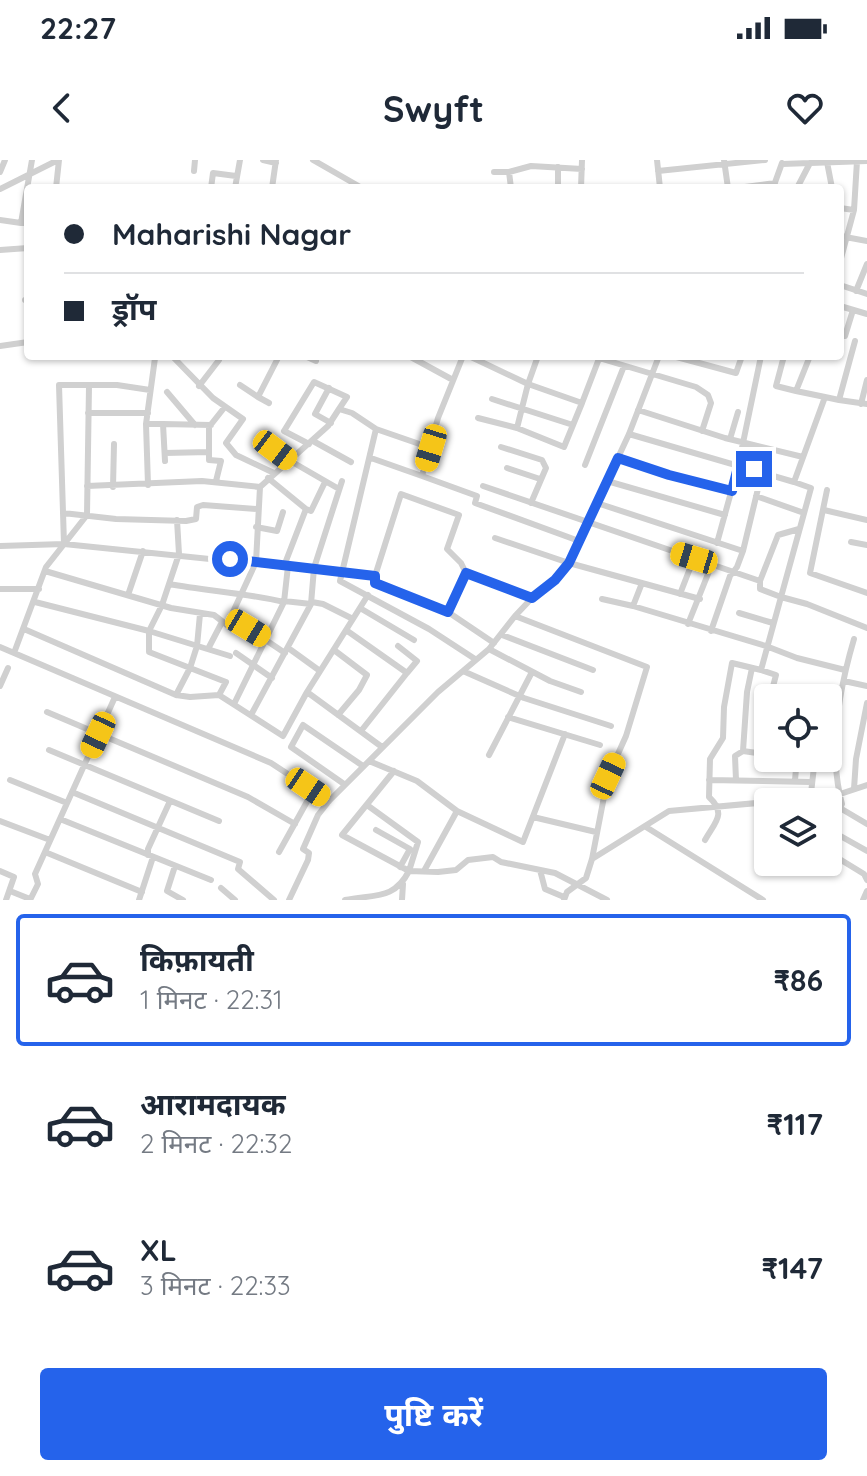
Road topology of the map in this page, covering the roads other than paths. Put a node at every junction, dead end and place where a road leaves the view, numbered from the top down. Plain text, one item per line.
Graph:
1 (5, 160) edge
2 (32, 160) edge
3 (58, 160) edge
4 (195, 160) edge
5 (240, 160) edge
6 (263, 160) edge
7 (313, 160) edge
8 (582, 160) edge
9 (657, 160) edge
10 (765, 160) edge
11 (724, 161) edge
12 (857, 161) edge
13 (867, 161) edge
14 (276, 162) edge
15 (782, 162) edge
16 (827, 162) edge
17 (810, 163) junction
18 (558, 167) junction
19 (582, 169) junction
20 (194, 171) dead end
21 (658, 171) junction
22 (0, 172) edge
23 (494, 172) dead end
24 (509, 172) junction
25 (30, 174) junction
26 (236, 176) junction
27 (29, 184) edge
28 (57, 184) edge
29 (212, 184) edge
30 (235, 184) edge
31 (273, 184) edge
32 (355, 184) edge
33 (510, 184) edge
34 (558, 184) edge
35 (581, 184) edge
36 (660, 184) edge
37 (727, 184) edge
38 (775, 184) edge
39 (799, 184) edge
40 (831, 184) edge
41 (0, 189) edge
42 (844, 209) edge
43 (854, 210) junction
44 (0, 220) edge
45 (24, 223) edge
46 (844, 236) edge
47 (867, 241) edge
48 (24, 248) edge
49 (0, 250) edge
50 (867, 264) edge
51 (865, 275) edge
52 (844, 286) edge
53 (856, 291) junction
54 (867, 294) edge
55 (844, 307) edge
56 (853, 310) junction
57 (867, 314) edge
58 (844, 336) edge
59 (855, 341) dead end
60 (24, 343) edge
61 (0, 346) edge
62 (155, 360) edge
63 (176, 360) edge
64 (219, 360) dead end
65 (277, 360) edge
66 (423, 360) edge
67 (461, 360) edge
68 (477, 360) edge
69 (537, 360) edge
70 (599, 360) edge
71 (608, 360) edge
72 (658, 360) edge
73 (688, 360) edge
74 (741, 360) edge
75 (760, 360) edge
76 (783, 360) edge
77 (808, 360) edge
78 (624, 366) junction
79 (652, 375) junction
80 (453, 380) junction
81 (867, 380) edge
82 (528, 384) junction
83 (240, 385) dead end
84 (89, 386) junction
85 (199, 386) junction
86 (329, 388) junction
87 (150, 390) junction
88 (796, 391) junction
89 (167, 392) dead end
90 (258, 397) junction
91 (825, 397) junction
92 (492, 399) dead end
93 (839, 400) junction
94 (269, 403) dead end
95 (582, 403) junction
96 (864, 404) edge
97 (224, 408) junction
98 (522, 408) junction
99 (339, 409) junction
100 (638, 410) junction
101 (738, 412) dead end
102 (88, 413) junction
103 (148, 413) junction
104 (478, 418) dead end
105 (331, 423) junction
106 (146, 424) junction
107 (163, 424) junction
108 (195, 425) junction
109 (211, 425) junction
110 (573, 425) junction
111 (517, 428) junction
112 (376, 429) junction
113 (702, 431) junction
114 (629, 434) junction
115 (730, 439) junction
116 (311, 443) junction
117 (743, 443) junction
118 (114, 444) dead end
119 (532, 445) dead end
120 (501, 447) dead end
121 (268, 448) dead end
122 (431, 448) junction
123 (209, 452) junction
124 (529, 455) junction
125 (803, 457) junction
126 (371, 458) junction
127 (618, 458) junction
128 (289, 461) junction
129 (351, 462) dead end
130 (585, 465) dead end
131 (738, 467) junction
132 (507, 468) dead end
133 (762, 472) junction
134 (271, 476) junction
135 (422, 476) junction
136 (540, 479) junction
137 (216, 481) junction
138 (342, 481) dead end
139 (607, 481) junction
140 (325, 482) junction
141 (794, 482) junction
142 (148, 485) junction
143 (87, 486) junction
144 (483, 486) dead end
145 (113, 487) junction
146 (260, 487) junction
147 (339, 489) junction
148 (827, 490) dead end
149 (732, 491) junction
150 (756, 496) junction
151 (531, 503) junction
152 (597, 503) junction
153 (257, 509) junction
154 (306, 509) junction
155 (824, 510) junction
156 (283, 512) dead end
157 (63, 513) junction
158 (804, 513) junction
159 (87, 515) junction
160 (725, 515) junction
161 (177, 520) junction
162 (867, 520) edge
163 (588, 524) junction
164 (256, 527) junction
165 (799, 529) junction
166 (495, 538) dead end
167 (579, 541) junction
168 (851, 542) dead end
169 (717, 543) junction
170 (64, 544) junction
171 (867, 545) edge
172 (0, 546) edge
173 (143, 551) junction
174 (743, 551) junction
175 (179, 554) junction
176 (694, 558) junction
177 (256, 562) junction
178 (569, 563) junction
179 (712, 564) junction
180 (286, 566) junction
181 (314, 568) junction
182 (45, 571) junction
183 (734, 571) junction
184 (342, 572) junction
185 (466, 573) junction
186 (375, 576) junction
187 (760, 581) junction
188 (642, 583) junction
189 (169, 584) junction
190 (0, 589) edge
191 (39, 589) junction
192 (241, 593) junction
193 (867, 593) edge
194 (680, 594) junction
195 (128, 595) junction
196 (368, 595) junction
197 (781, 597) junction
198 (532, 598) junction
199 (602, 599) dead end
200 (700, 599) junction
201 (284, 601) junction
202 (35, 602) junction
203 (311, 603) junction
204 (162, 605) junction
205 (633, 606) junction
206 (360, 608) junction
207 (448, 612) junction
208 (739, 613) dead end
209 (200, 614) junction
210 (515, 616) junction
211 (353, 619) junction
212 (773, 623) junction
213 (221, 624) dead end
214 (688, 624) junction
215 (248, 628) dead end
216 (867, 628) edge
217 (24, 629) junction
218 (346, 630) junction
219 (149, 631) junction
220 (711, 631) junction
221 (502, 635) junction
222 (854, 639) dead end
223 (268, 640) junction
224 (414, 640) dead end
225 (197, 646) junction
226 (398, 646) dead end
227 (491, 646) junction
228 (766, 646) junction
229 (0, 647) edge
230 (208, 649) junction
231 (334, 650) junction
232 (288, 652) junction
233 (14, 653) junction
234 (475, 659) junction
235 (254, 665) junction
236 (8, 668) dead end
237 (190, 668) junction
238 (752, 668) junction
239 (593, 670) dead end
240 (761, 670) junction
241 (845, 670) junction
242 (320, 671) junction
243 (463, 671) junction
244 (532, 672) junction
245 (407, 673) junction
246 (272, 678) junction
247 (844, 681) junction
248 (774, 684) edge
249 (0, 686) edge
250 (867, 686) edge
251 (307, 692) junction
252 (581, 692) dead end
253 (176, 695) junction
254 (219, 695) junction
255 (519, 696) junction
256 (115, 697) junction
257 (867, 703) edge
258 (234, 704) junction
259 (47, 712) dead end
260 (251, 715) junction
261 (338, 715) junction
262 (508, 717) junction
263 (611, 726) dead end
264 (361, 731) junction
265 (565, 734) junction
266 (98, 735) junction
267 (600, 745) dead end
268 (382, 747) junction
269 (49, 750) dead end
270 (743, 751) junction
271 (754, 753) edge
272 (489, 755) dead end
273 (366, 763) junction
274 (84, 766) junction
275 (394, 771) junction
276 (796, 772) edge
277 (813, 772) edge
278 (10, 780) dead end
279 (709, 780) junction
280 (736, 780) junction
281 (795, 780) junction
282 (812, 782) junction
283 (344, 784) junction
284 (867, 785) edge
285 (308, 787) junction
286 (812, 788) edge
287 (838, 788) edge
288 (854, 789) junction
289 (72, 792) junction
290 (842, 793) edge
291 (170, 801) junction
292 (329, 801) junction
293 (67, 803) junction
294 (754, 803) edge
295 (367, 805) junction
296 (719, 806) junction
297 (842, 809) edge
298 (457, 811) junction
299 (533, 817) junction
300 (60, 819) junction
301 (0, 821) edge
302 (219, 821) dead end
303 (295, 824) junction
304 (867, 824) edge
305 (646, 827) junction
306 (159, 828) junction
307 (376, 830) dead end
308 (596, 832) junction
309 (842, 837) edge
310 (50, 840) junction
311 (705, 840) dead end
312 (867, 851) edge
313 (45, 852) junction
314 (279, 852) dead end
315 (151, 856) junction
316 (592, 859) junction
317 (842, 861) edge
318 (175, 866) junction
319 (400, 867) junction
320 (540, 870) junction
321 (0, 871) edge
322 (409, 871) junction
323 (424, 871) junction
324 (211, 880) dead end
325 (867, 880) edge
326 (403, 884) junction
327 (580, 884) junction
328 (221, 888) dead end
329 (10, 891) junction
330 (867, 891) edge
331 (142, 892) junction
332 (267, 892) junction
333 (30, 899) edge
334 (564, 899) edge
335 (6, 900) edge
336 (139, 900) edge
337 (183, 900) edge
338 (235, 900) edge
339 (260, 900) edge
340 (274, 900) edge
341 (289, 900) edge
342 (345, 900) edge
343 (402, 900) edge
344 (607, 900) edge
345 (763, 900) edge
346 (863, 900) edge

1 - 22 street
2 - 25 street
3 - 25 street
3 - 28 street
4 - 20 street
5 - 26 street
6 - 14 street
7 - 32 street
8 - 19 street
9 - 21 street
10 - 11 street
11 - 21 street
11 - 37 street
12 - 13 street
12 - 16 street
12 - 43 street
14 - 31 street
15 - 17 street
15 - 38 street
16 - 17 street
16 - 40 street
17 - 39 street
18 - 19 street
18 - 24 street
18 - 34 street
19 - 35 street
21 - 36 street
23 - 24 street
24 - 33 street
25 - 27 street
25 - 41 street
26 - 29 street
26 - 30 street
42 - 43 street
43 - 46 street
44 - 45 street
46 - 47 street
48 - 49 street
50 - 51 street
51 - 53 street
52 - 53 street
53 - 54 street
55 - 56 street
56 - 57 street
56 - 58 street
59 - 93 street
60 - 61 street
62 - 87 street
63 - 85 street
64 - 85 street
65 - 90 street
66 - 80 street
67 - 80 street
68 - 82 street
69 - 82 street
70 - 95 street
71 - 78 street
72 - 79 street
73 - 74 street
75 - 117 street
76 - 88 street
77 - 88 street
78 - 79 street
78 - 130 street
79 - 100 street
79 - 113 street
80 - 122 street
81 - 96 street
82 - 95 street
82 - 98 street
83 - 90 street
84 - 87 street
84 - 102 street
84 - 157 street
85 - 97 street
86 - 99 street
86 - 105 street
86 - 116 street
87 - 103 street
88 - 91 street
89 - 108 street
90 - 94 street
91 - 93 street
91 - 125 street
92 - 98 street
93 - 96 street
95 - 110 street
97 - 109 street
97 - 134 street
98 - 110 street
98 - 111 street
99 - 105 street
99 - 112 street
100 - 113 street
100 - 114 street
101 - 115 street
102 - 103 street
102 - 143 street
103 - 106 street
104 - 111 street
105 - 116 street
106 - 107 street
106 - 142 street
107 - 108 street
107 - 123 street
108 - 109 street
109 - 123 street
110 - 111 street
112 - 122 street
112 - 126 street
113 - 115 street
114 - 127 street
114 - 131 street
115 - 117 street
116 - 128 street
116 - 129 street
117 - 125 street
117 - 131 street
118 - 145 street
119 - 124 street
120 - 124 street
121 - 128 street
122 - 135 street
123 - 137 street
124 - 136 street
125 - 141 street
126 - 135 street
126 - 184 street
127 - 139 street
127 - 149 street
128 - 134 street
128 - 140 street
131 - 133 street
131 - 149 street
132 - 136 street
133 - 141 street
133 - 150 street
134 - 146 street
134 - 154 street
135 - 167 street
136 - 151 street
137 - 142 street
137 - 146 street
138 - 147 street
139 - 152 street
139 - 160 street
140 - 147 street
140 - 154 street
141 - 158 street
142 - 145 street
143 - 145 street
143 - 159 street
144 - 151 street
146 - 153 street
147 - 181 street
148 - 155 street
149 - 160 street
150 - 158 street
150 - 174 street
151 - 163 street
152 - 163 street
152 - 169 street
153 - 161 street
153 - 164 street
154 - 180 street
155 - 162 street
155 - 193 street
156 - 164 street
157 - 159 street
157 - 170 street
158 - 165 street
159 - 161 street
159 - 170 street
160 - 169 street
161 - 175 street
163 - 167 street
163 - 176 street
164 - 177 street
165 - 187 street
165 - 197 street
166 - 178 street
167 - 178 street
168 - 171 street
169 - 174 street
170 - 172 street
170 - 173 street
170 - 182 street
173 - 175 street
173 - 195 street
174 - 183 street
175 - 177 street
175 - 189 street
176 - 179 street
176 - 194 street
177 - 180 street
177 - 192 street
178 - 188 street
178 - 198 street
179 - 183 street
179 - 200 street
180 - 181 street
180 - 201 street
181 - 184 street
181 - 203 street
182 - 191 street
182 - 195 street
183 - 187 street
183 - 220 street
184 - 186 street
184 - 196 street
185 - 186 street
185 - 198 street
185 - 207 street
186 - 207 street
187 - 197 street
188 - 194 street
188 - 205 street
189 - 192 street
189 - 204 street
190 - 191 street
191 - 202 street
192 - 201 street
192 - 209 street
194 - 200 street
195 - 204 street
196 - 206 street
196 - 234 street
197 - 212 street
197 - 216 street
198 - 210 street
199 - 205 street
200 - 214 street
201 - 203 street
201 - 223 street
202 - 217 street
202 - 219 street
203 - 211 street
203 - 232 street
204 - 209 street
204 - 219 street
205 - 214 street
206 - 211 street
206 - 224 street
207 - 227 street
208 - 212 street
209 - 225 street
210 - 221 street
210 - 308 street
211 - 218 street
212 - 228 street
213 - 230 street
214 - 220 street
215 - 223 street
217 - 233 street
217 - 253 street
218 - 231 street
218 - 245 street
219 - 225 street
219 - 237 street
220 - 228 street
221 - 227 street
221 - 239 street
222 - 241 street
223 - 232 street
223 - 235 street
225 - 230 street
225 - 237 street
226 - 245 street
227 - 234 street
227 - 244 street
228 - 240 street
228 - 241 street
229 - 233 street
230 - 235 street
231 - 242 street
231 - 261 street
232 - 242 street
232 - 246 street
233 - 256 street
234 - 243 street
235 - 246 street
235 - 258 street
236 - 249 street
237 - 253 street
237 - 254 street
238 - 240 street
238 - 270 street
238 - 279 street
240 - 248 street
241 - 247 street
242 - 251 street
243 - 255 street
243 - 268 street
244 - 252 street
244 - 255 street
245 - 264 street
246 - 260 street
247 - 250 street
247 - 287 street
251 - 260 street
251 - 261 street
253 - 254 street
254 - 258 street
255 - 262 street
255 - 263 street
256 - 266 street
256 - 285 street
257 - 288 street
258 - 260 street
259 - 266 street
261 - 264 street
262 - 265 street
262 - 272 street
264 - 268 street
265 - 267 street
265 - 299 street
266 - 274 street
266 - 303 street
268 - 273 street
269 - 274 street
270 - 271 street
270 - 280 street
273 - 275 street
273 - 283 street
273 - 283 street
274 - 289 street
274 - 291 street
275 - 295 street
275 - 298 street
276 - 281 street
277 - 282 street
278 - 293 street
279 - 280 street
279 - 296 street
280 - 281 street
281 - 282 street
282 - 286 street
283 - 292 street
284 - 288 street
285 - 292 street
285 - 303 street
288 - 290 street
289 - 293 street
289 - 306 street
291 - 302 street
291 - 306 street
292 - 341 street
293 - 300 street
294 - 296 street
295 - 319 street
295 - 322 street
296 - 305 street
296 - 311 street
297 - 304 street
298 - 299 street
298 - 323 street
299 - 308 street
300 - 310 street
300 - 315 street
301 - 310 street
303 - 314 street
305 - 316 street
305 - 345 street
306 - 315 street
306 - 332 street
307 - 319 street
308 - 316 street
309 - 312 street
310 - 313 street
313 - 331 street
313 - 333 street
315 - 318 street
315 - 331 street
316 - 327 street
317 - 325 street
318 - 324 street
318 - 337 street
319 - 322 street
320 - 323 street
320 - 327 street
320 - 334 street
321 - 329 street
322 - 323 street
322 - 326 street
326 - 342 street
326 - 343 street
327 - 334 street
327 - 344 street
328 - 338 street
329 - 333 street
329 - 335 street
330 - 346 street
331 - 336 street
332 - 339 street
332 - 340 street

